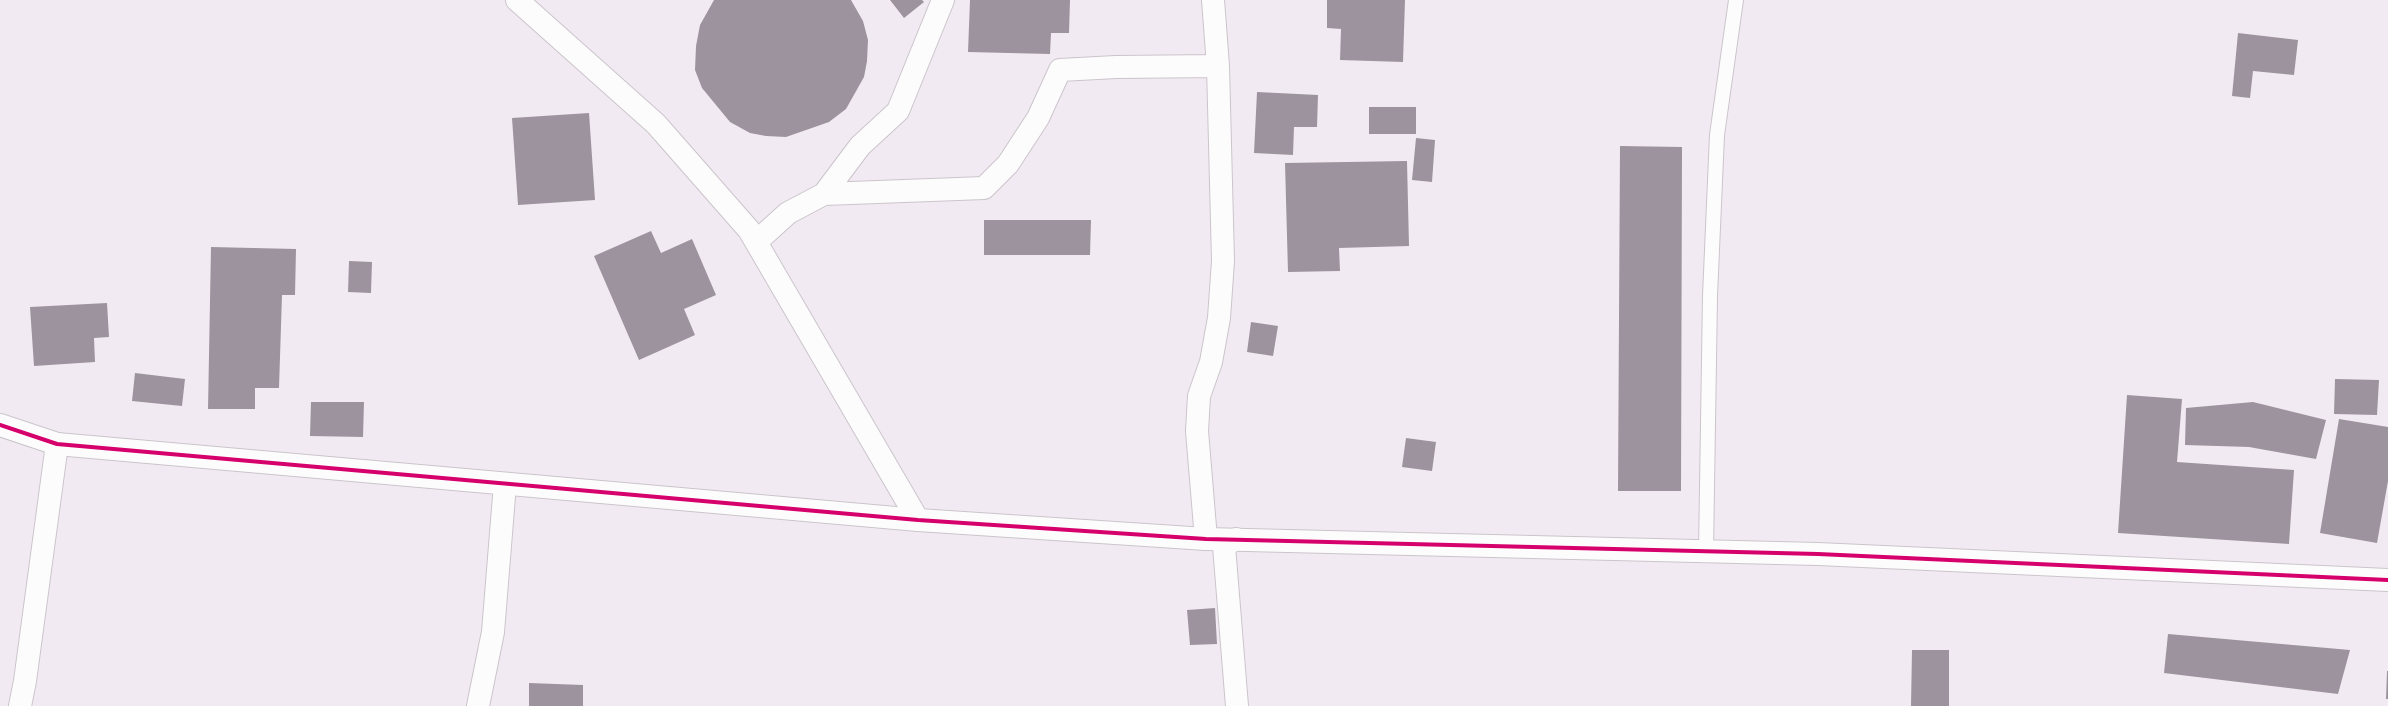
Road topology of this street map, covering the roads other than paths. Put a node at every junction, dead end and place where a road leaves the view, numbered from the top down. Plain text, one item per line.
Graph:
1 (517, 0) edge
2 (943, 0) edge
3 (1213, 0) edge
4 (1736, 0) edge
5 (1218, 66) junction
6 (824, 194) junction
7 (756, 242) junction
8 (0, 425) edge
9 (57, 444) junction
10 (505, 484) junction
11 (918, 520) junction
12 (1206, 539) junction
13 (1236, 539) junction
14 (1706, 551) junction
15 (2388, 580) edge
16 (20, 706) edge
17 (478, 706) edge
18 (1237, 706) edge

1 - 7 street
2 - 6 street
3 - 5 street
4 - 14 lane
5 - 6 street
5 - 12 street
6 - 7 street
7 - 11 street
8 - 9 street
9 - 10 street
9 - 16 street
10 - 11 street
10 - 17 street
11 - 12 street
12 - 13 street
13 - 14 street
13 - 18 street
14 - 15 street

